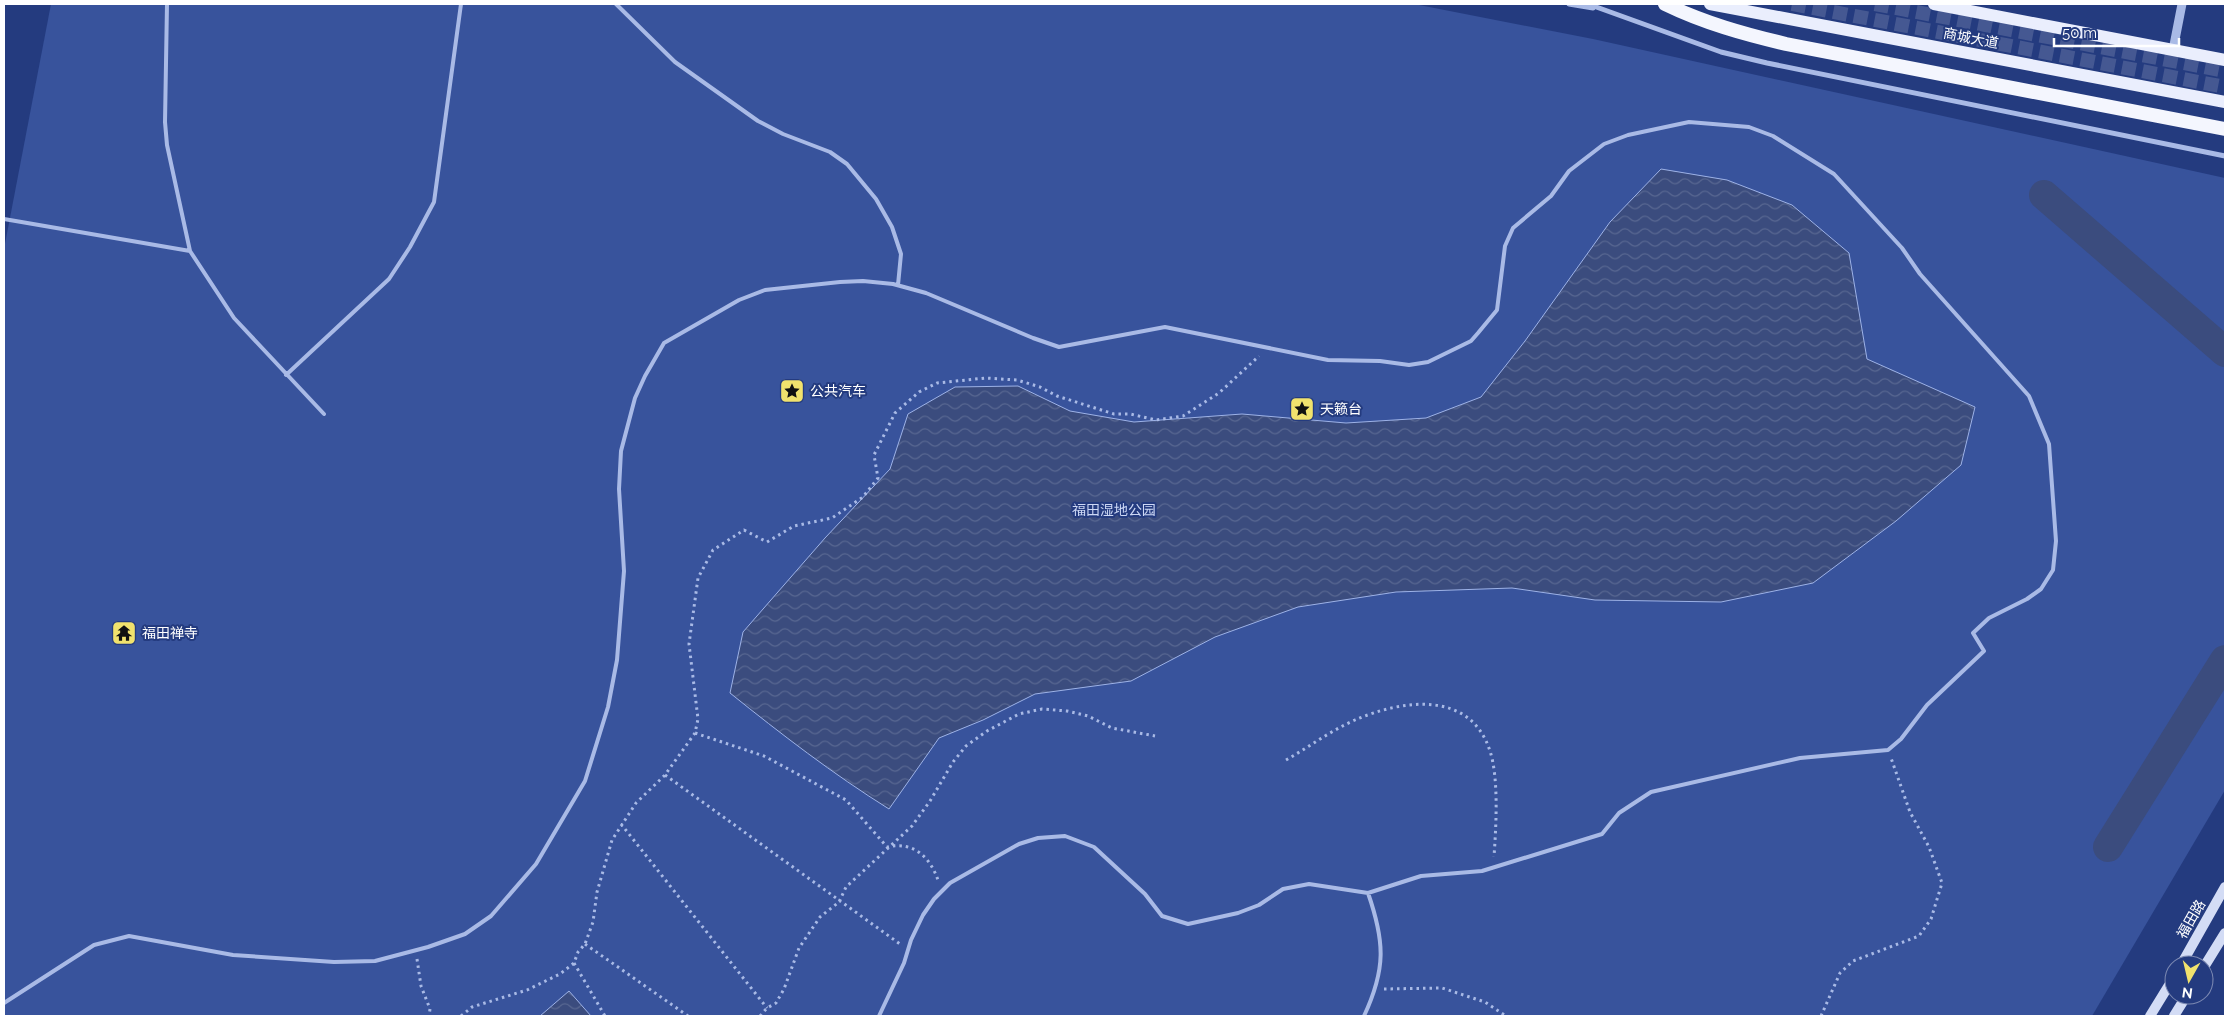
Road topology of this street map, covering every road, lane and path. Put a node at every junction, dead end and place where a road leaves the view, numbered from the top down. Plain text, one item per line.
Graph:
1 (167, 4) edge
2 (461, 4) edge
3 (616, 4) edge
4 (1569, 4) edge
5 (1588, 4) edge
6 (1665, 4) edge
7 (1710, 4) edge
8 (1934, 4) edge
9 (2182, 4) edge
10 (1599, 10) junction
11 (2173, 50) junction
12 (2225, 60) edge
13 (2225, 102) edge
14 (2225, 129) edge
15 (2225, 156) edge
16 (4, 219) edge
17 (190, 251) junction
18 (898, 285) junction
19 (1267, 348) junction
20 (286, 375) junction
21 (324, 414) dead end
22 (695, 733) junction
23 (1155, 736) dead end
24 (1888, 750) junction
25 (1286, 760) dead end
26 (664, 775) junction
27 (621, 824) junction
28 (887, 847) junction
29 (1494, 867) junction
30 (2225, 887) edge
31 (942, 891) junction
32 (1368, 893) junction
33 (840, 902) junction
34 (2225, 933) edge
35 (585, 944) junction
36 (416, 950) junction
37 (908, 950) junction
38 (2187, 955) edge
39 (2211, 955) edge
40 (574, 963) junction
41 (1377, 989) junction
42 (2164, 993) edge
43 (4, 1003) edge
44 (2181, 1005) edge
45 (767, 1008) junction
46 (430, 1016) edge
47 (461, 1016) edge
48 (605, 1016) edge
49 (688, 1016) edge
50 (760, 1016) edge
51 (880, 1016) edge
52 (1364, 1016) edge
53 (1506, 1016) edge
54 (1821, 1016) edge
55 (2150, 1016) edge
56 (2174, 1016) edge

1 - 17 lane
2 - 20 lane
3 - 18 lane
4 - 10 street
5 - 10 street
6 - 14 highway
7 - 13 main road, 商城大道
8 - 11 main road, 商城大道
9 - 11 street
10 - 15 street
11 - 12 main road, 商城大道
16 - 17 lane
17 - 20 lane
18 - 19 lane
18 - 36 lane
19 - 22 path
19 - 24 lane
20 - 21 lane
22 - 26 path
22 - 28 path
23 - 28 path
24 - 29 lane
24 - 54 path
25 - 29 path
26 - 27 path
26 - 33 path
27 - 35 path
27 - 45 path
28 - 31 path
28 - 33 path
29 - 32 lane
30 - 38 main road, 福田路
31 - 32 lane
31 - 37 lane
32 - 41 lane
33 - 37 path
33 - 45 path
34 - 39 main road
35 - 40 path
35 - 49 path
36 - 43 lane
36 - 46 path
37 - 51 lane
40 - 47 path
40 - 48 path
41 - 52 lane
41 - 53 path
42 - 55 main road
44 - 56 main road
45 - 50 path

